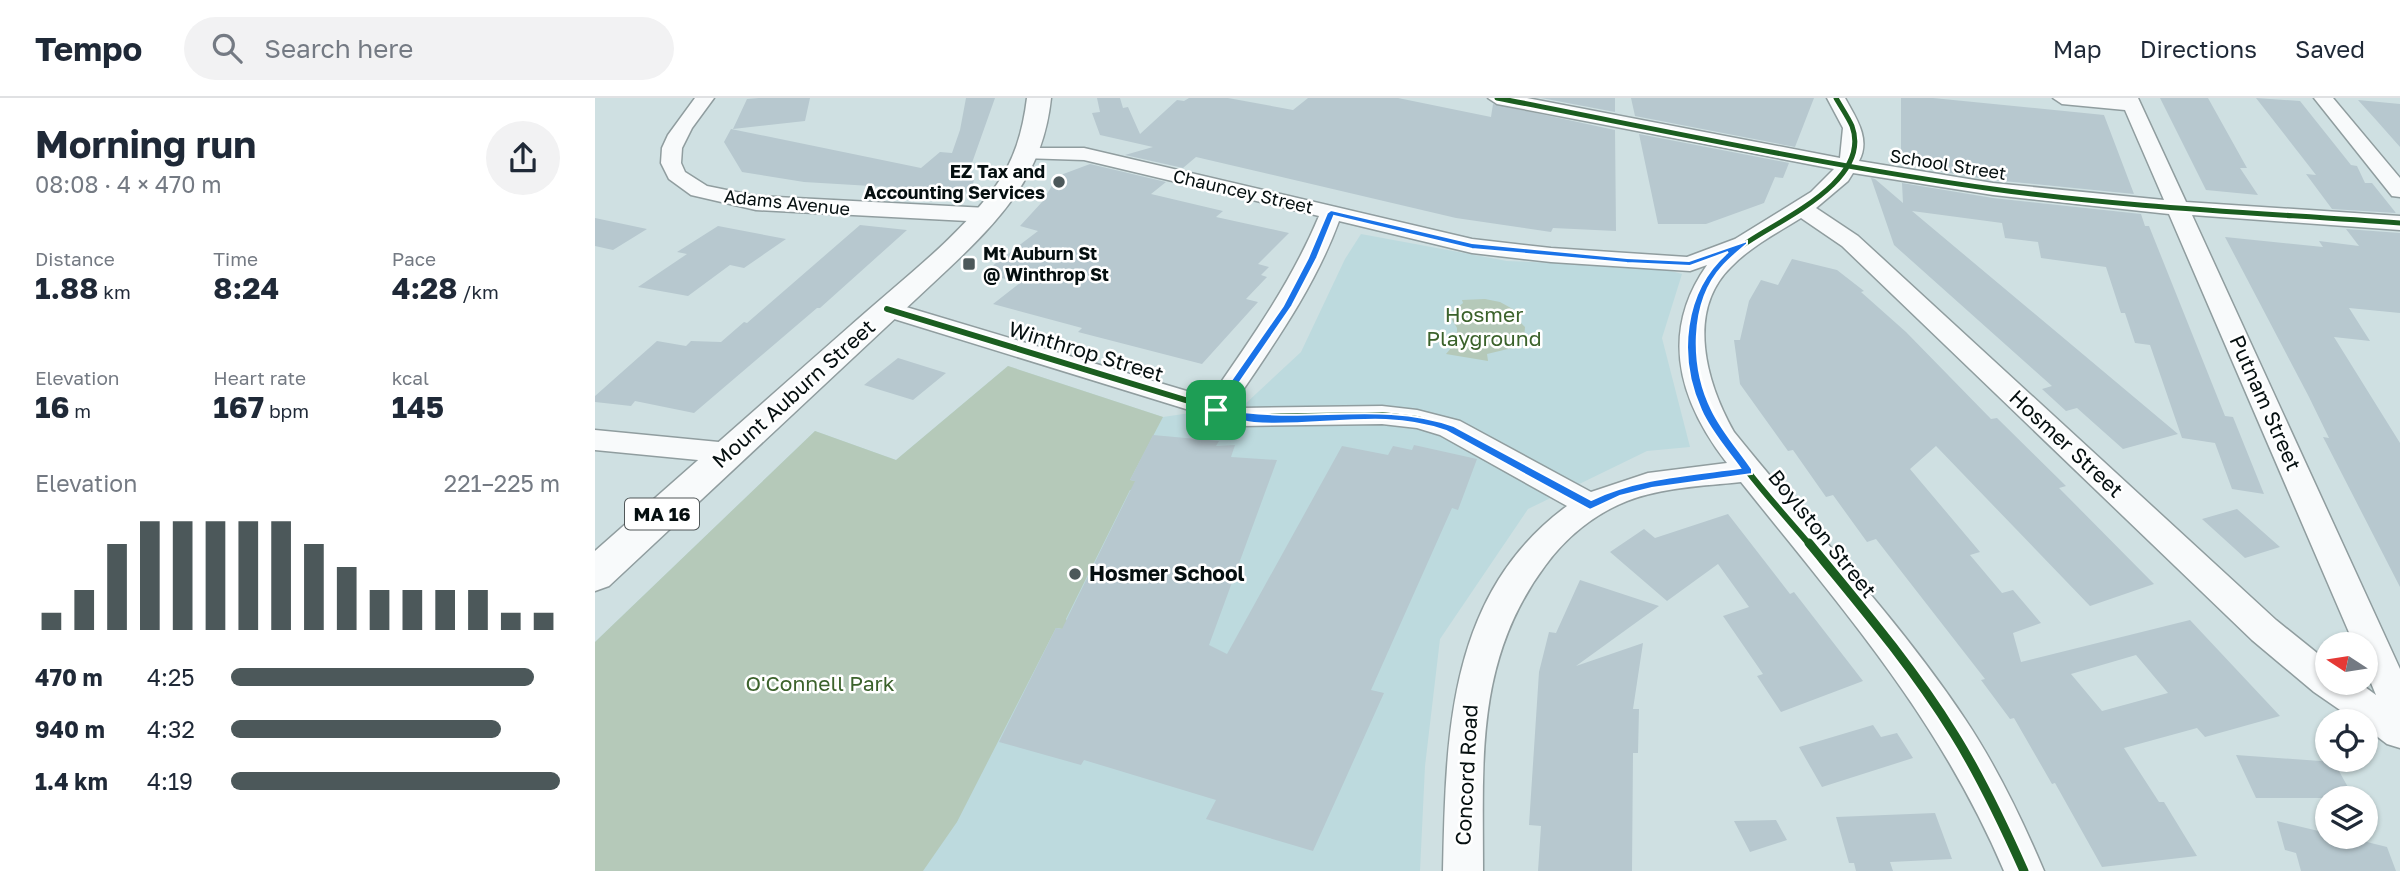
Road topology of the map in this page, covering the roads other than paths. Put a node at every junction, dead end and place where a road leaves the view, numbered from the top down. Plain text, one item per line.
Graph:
1 (1039, 98) edge
2 (1497, 98) edge
3 (1836, 98) edge
4 (2062, 98) edge
5 (2322, 98) edge
6 (698, 99) edge
7 (2131, 101) edge
8 (1029, 153) junction
9 (1848, 165) junction
10 (2400, 191) edge
11 (1803, 209) junction
12 (2180, 209) junction
13 (1331, 213) junction
14 (987, 215) junction
15 (2400, 223) edge
16 (1744, 242) junction
17 (887, 309) junction
18 (1216, 410) junction
19 (595, 440) edge
20 (729, 453) junction
21 (1748, 471) junction
22 (1590, 505) junction
23 (595, 575) edge
24 (2315, 671) edge
25 (2347, 695) edge
26 (2400, 708) edge
27 (2400, 732) edge
28 (1463, 871) edge
29 (2024, 871) edge

1 - 8 main road, Mount Auburn Street / MA 16
2 - 9 street, School Street
3 - 9 street
4 - 7 street
5 - 10 street
6 - 14 street, Adams Avenue
7 - 12 street, Putnam Street
8 - 13 street, Chauncey Street
8 - 14 main road, Mount Auburn Street / MA 16
9 - 11 street, Boylston Street
9 - 12 street, School Street
11 - 16 street, Boylston Street
11 - 24 street, Hosmer Street
12 - 15 street, School Street
12 - 26 street, Putnam Street
13 - 16 street, Chauncey Street
13 - 18 street
14 - 17 main road, Mount Auburn Street / MA 16
16 - 21 street, Boylston Street
17 - 18 street, Winthrop Street
17 - 20 main road, Mount Auburn Street / MA 16
18 - 22 street, Winthrop Street
19 - 20 street
20 - 23 main road, Mount Auburn Street / MA 16
21 - 22 street, Concord Road
21 - 29 street, Boylston Street
22 - 28 street, Concord Road
25 - 27 street, Hosmer Street

